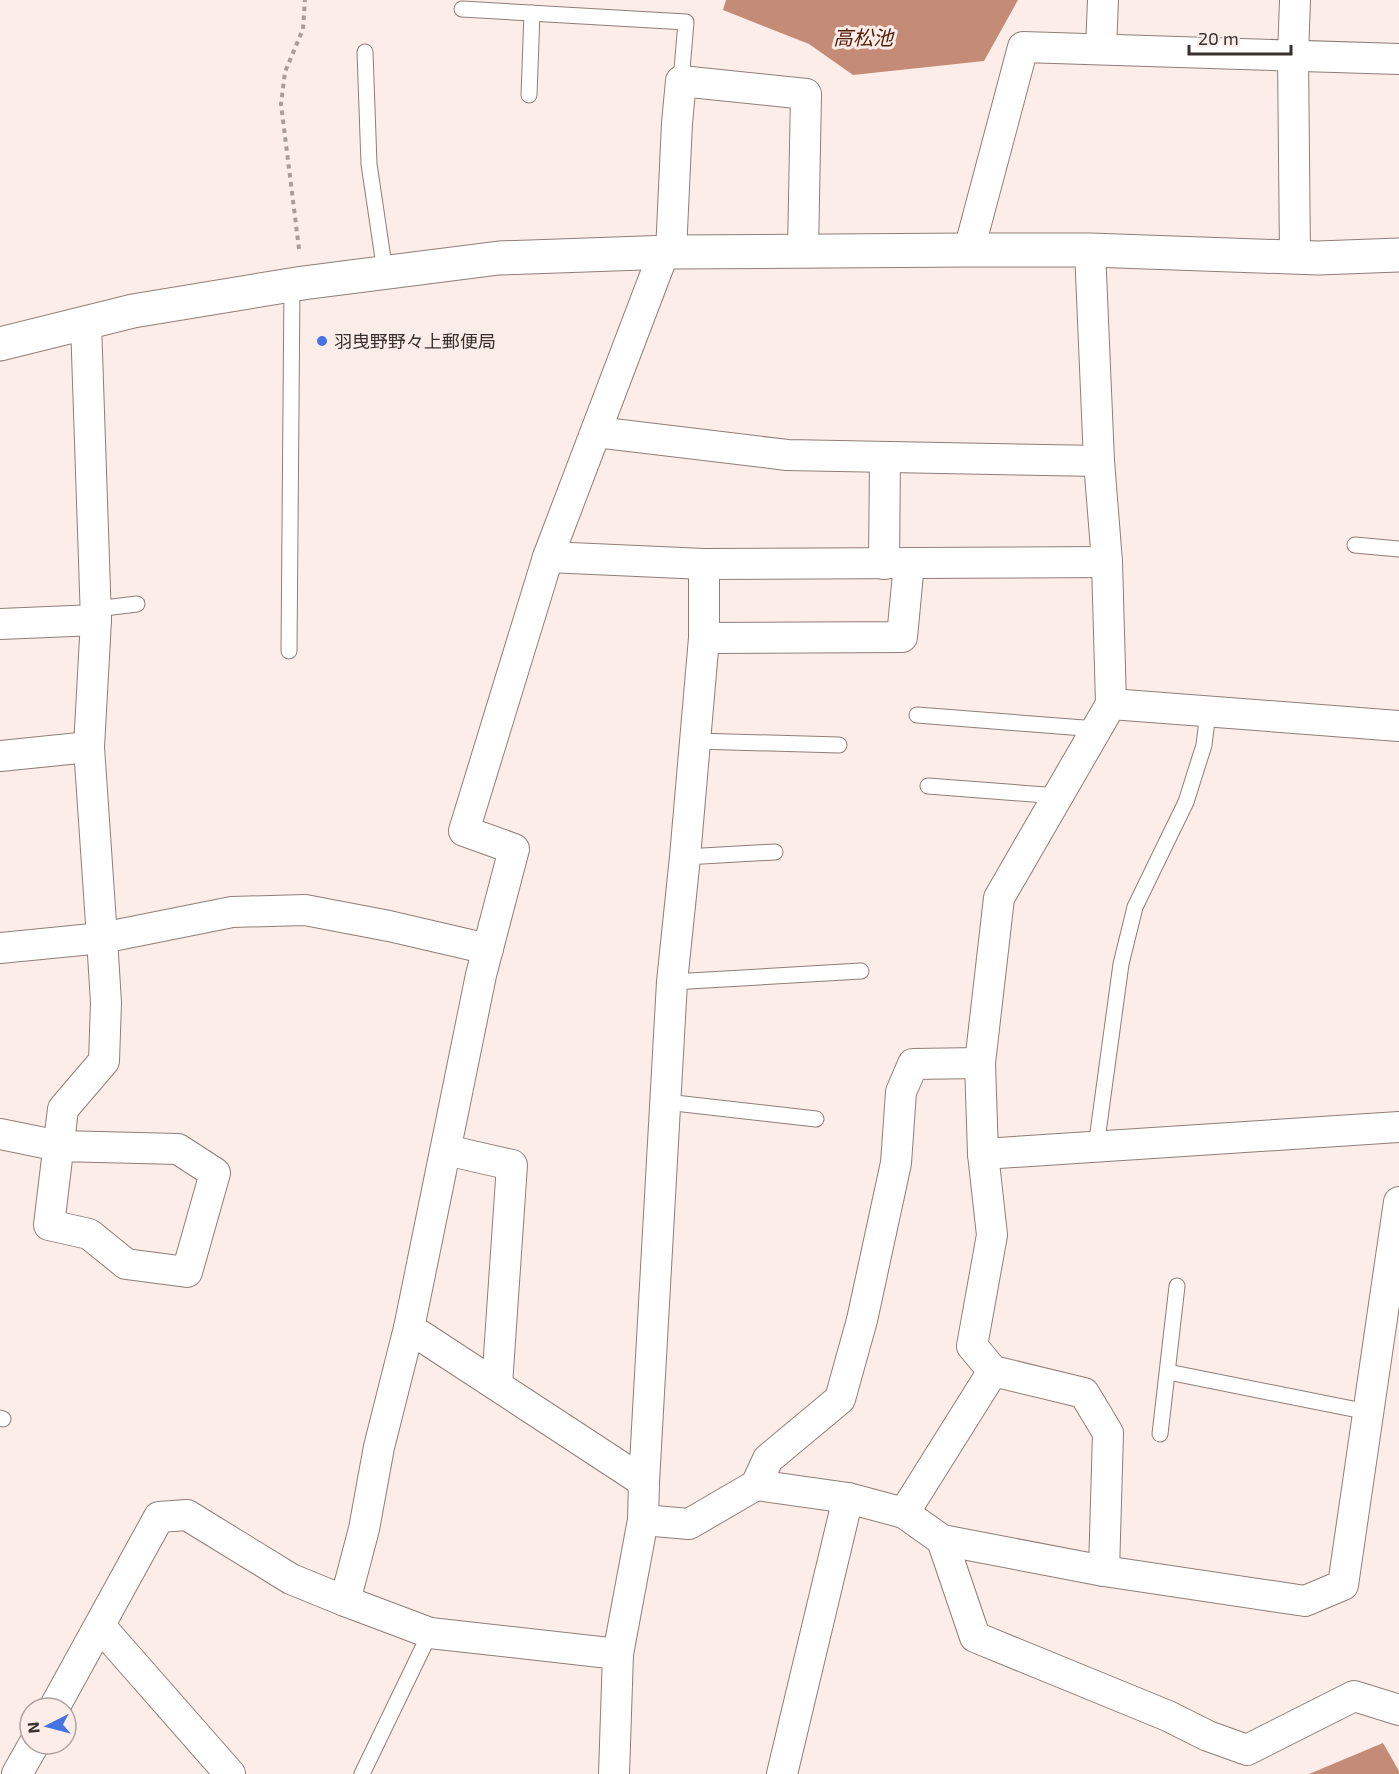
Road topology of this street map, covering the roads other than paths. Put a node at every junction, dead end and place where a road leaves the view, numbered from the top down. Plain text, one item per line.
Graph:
1 (1103, 0) edge
2 (1295, 0) edge
3 (462, 9) dead end
4 (532, 13) junction
5 (1101, 49) junction
6 (365, 52) dead end
7 (1293, 55) junction
8 (1399, 59) edge
9 (681, 81) junction
10 (529, 95) dead end
11 (969, 250) junction
12 (1090, 250) junction
13 (803, 251) junction
14 (668, 252) junction
15 (1399, 255) edge
16 (1295, 257) junction
17 (385, 272) junction
18 (297, 284) junction
19 (86, 323) junction
20 (0, 344) edge
21 (596, 432) junction
22 (885, 457) junction
23 (1099, 461) junction
24 (1355, 545) dead end
25 (1399, 549) edge
26 (548, 557) junction
27 (1107, 562) junction
28 (704, 564) junction
29 (896, 564) junction
30 (137, 604) dead end
31 (96, 615) junction
32 (0, 624) edge
33 (704, 638) junction
34 (289, 651) dead end
35 (1208, 711) junction
36 (917, 715) dead end
37 (1104, 717) junction
38 (1399, 726) edge
39 (695, 741) junction
40 (839, 745) dead end
41 (89, 747) junction
42 (0, 756) edge
43 (928, 786) dead end
44 (1059, 795) junction
45 (775, 852) dead end
46 (685, 857) junction
47 (102, 938) junction
48 (0, 948) edge
49 (488, 949) junction
50 (861, 971) dead end
51 (672, 982) junction
52 (980, 1063) junction
53 (666, 1102) junction
54 (816, 1119) dead end
55 (1399, 1127) edge
56 (0, 1134) edge
57 (59, 1146) junction
58 (1096, 1147) junction
59 (446, 1150) junction
60 (983, 1154) junction
61 (1399, 1202) edge
62 (1177, 1286) dead end
63 (409, 1328) junction
64 (993, 1371) junction
65 (1168, 1372) junction
66 (497, 1385) junction
67 (1368, 1412) junction
68 (1161, 1434) dead end
69 (644, 1482) junction
70 (756, 1485) junction
71 (848, 1498) junction
72 (904, 1513) junction
73 (644, 1520) junction
74 (942, 1540) junction
75 (1104, 1571) junction
76 (345, 1601) junction
77 (99, 1626) junction
78 (430, 1633) junction
79 (618, 1654) junction
80 (61, 1696) edge
81 (1399, 1710) edge
82 (27, 1756) edge
83 (17, 1774) edge
84 (230, 1774) edge
85 (362, 1774) edge
86 (614, 1774) edge
87 (782, 1774) edge

1 - 5 street
2 - 7 street
3 - 4 lane
4 - 9 lane
4 - 10 lane
5 - 7 street
5 - 11 street
6 - 17 lane
7 - 8 street
7 - 16 street
9 - 13 street
9 - 14 street
11 - 12 street
11 - 13 street
12 - 16 street
12 - 23 street
13 - 14 street
14 - 17 street
14 - 21 street
15 - 16 street
17 - 18 street
18 - 19 street
18 - 34 lane
19 - 20 street
19 - 31 street
21 - 22 street
21 - 26 street
22 - 23 street
22 - 29 street
23 - 27 street
24 - 25 lane
26 - 28 street
26 - 49 street
27 - 29 street
27 - 37 street
28 - 29 street
28 - 33 street
29 - 33 street
30 - 31 lane
31 - 32 street
31 - 41 street
33 - 39 street
35 - 37 street
35 - 38 street
35 - 58 lane
36 - 37 lane
37 - 44 street
39 - 40 lane
39 - 46 street
41 - 42 street
41 - 47 street
43 - 44 lane
44 - 52 street
45 - 46 lane
46 - 51 street
47 - 48 street
47 - 49 street
47 - 57 street
49 - 59 street
50 - 51 lane
51 - 53 street
52 - 60 street
52 - 70 street
53 - 54 lane
53 - 69 street
55 - 58 street
56 - 57 street
57 - 57 street
58 - 60 street
59 - 63 street
59 - 66 street
60 - 64 street
61 - 67 street
62 - 65 lane
63 - 66 street
63 - 76 street
64 - 72 street
64 - 75 street
65 - 67 lane
65 - 68 lane
66 - 69 street
67 - 75 street
69 - 73 street
70 - 71 street
70 - 73 street
71 - 72 street
71 - 87 street
72 - 74 street
73 - 79 street
74 - 75 street
74 - 81 street
76 - 77 street
76 - 78 street
77 - 80 street
77 - 84 street
78 - 79 street
78 - 85 lane
79 - 86 street
82 - 83 street

